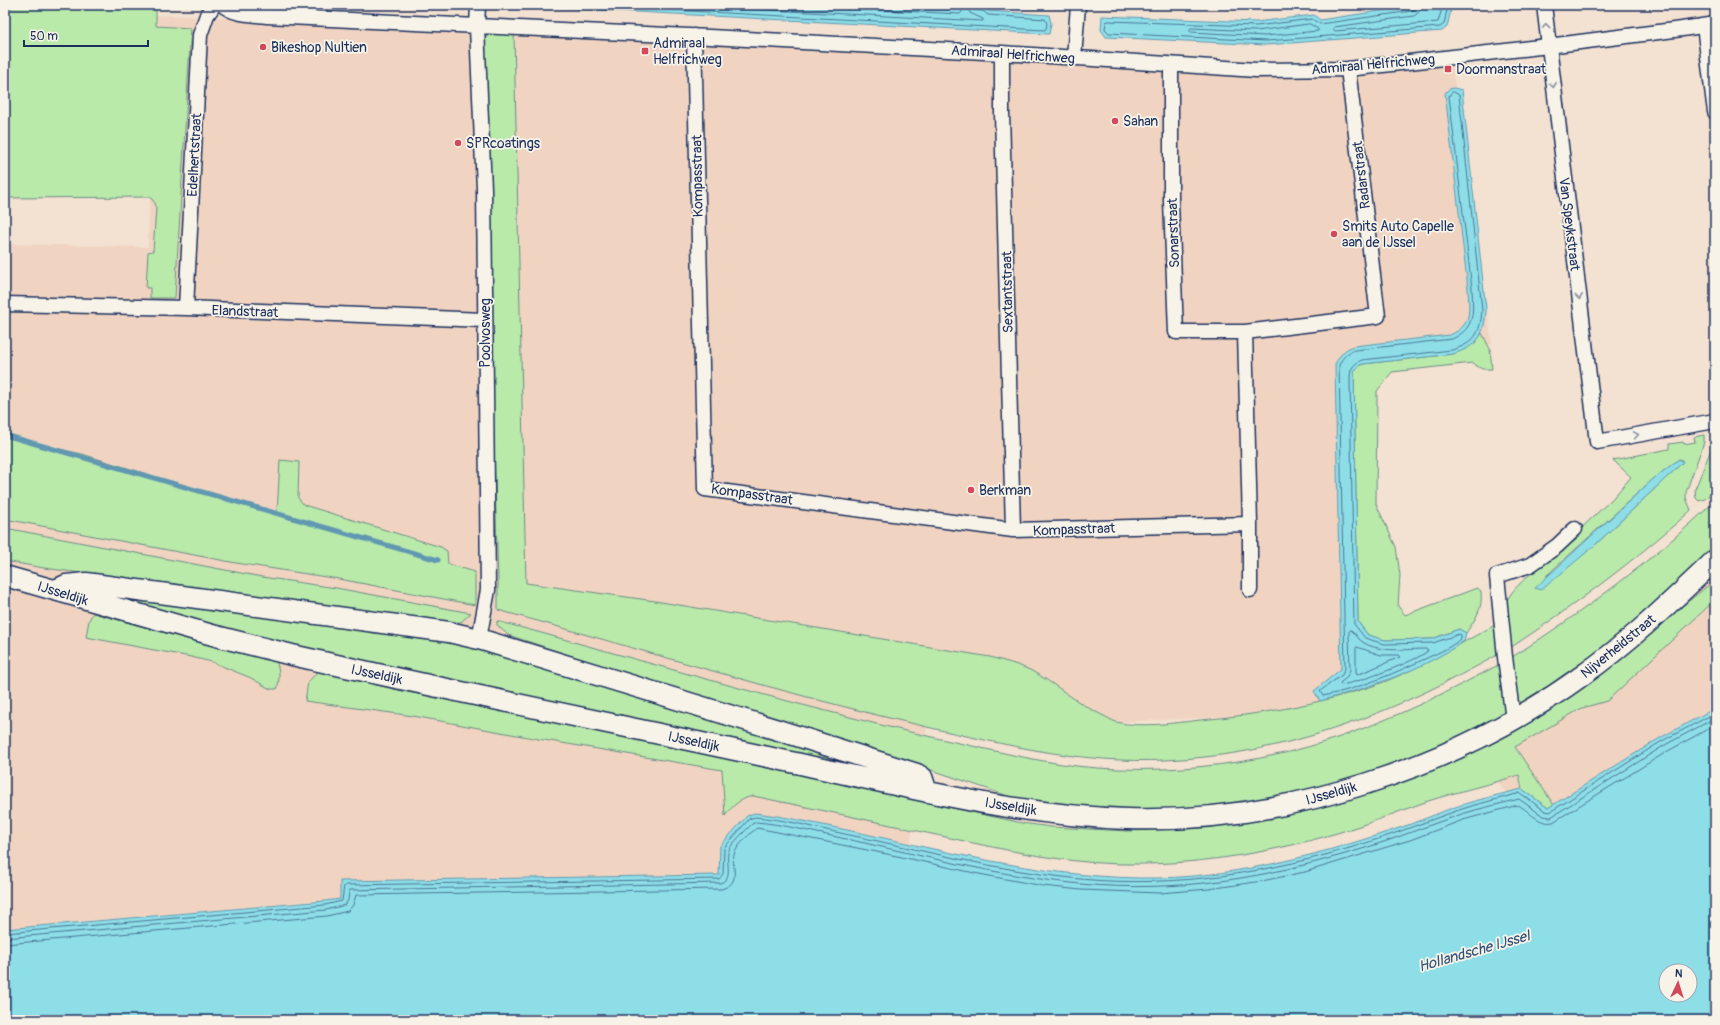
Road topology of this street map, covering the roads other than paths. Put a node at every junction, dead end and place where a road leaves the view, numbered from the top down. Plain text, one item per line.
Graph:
1 (214, 5) edge
2 (223, 5) edge
3 (478, 5) edge
4 (1078, 5) edge
5 (1544, 5) edge
6 (1710, 25) edge
7 (478, 27) junction
8 (694, 36) junction
9 (1548, 46) junction
10 (1002, 53) junction
11 (1074, 58) junction
12 (1171, 65) junction
13 (1348, 69) junction
14 (1715, 112) edge
15 (5, 304) edge
16 (186, 308) junction
17 (484, 320) junction
18 (1245, 332) junction
19 (1715, 421) edge
20 (1250, 524) junction
21 (1575, 529) dead end
22 (1013, 530) junction
23 (1715, 560) edge
24 (5, 576) edge
25 (55, 590) junction
26 (1250, 590) dead end
27 (479, 639) junction
28 (1513, 720) junction
29 (1389, 775) joint
30 (927, 792) junction

1 - 16 street, Edelhertstraat
2 - 7 street, Admiraal Helfrichweg
3 - 7 street, Poolvosweg
4 - 11 street
9 -> 5 street, Van Speykstraat
6 - 9 street
6 - 14 street
7 - 8 street, Admiraal Helfrichweg
7 - 17 street, Poolvosweg
8 - 10 street, Admiraal Helfrichweg
8 - 22 street, Kompasstraat
9 - 13 street, Admiraal Helfrichweg
9 -> 19 street, Van Speykstraat
10 - 11 street, Admiraal Helfrichweg
10 - 22 street, Sextantstraat
11 - 12 street, Admiraal Helfrichweg
12 - 13 street, Admiraal Helfrichweg
12 - 18 street, Sonarstraat
13 - 18 street, Radarstraat
15 - 16 street, Elandstraat
16 - 17 street, Elandstraat
17 - 27 street, Poolvosweg
18 - 20 street
20 - 22 street, Kompasstraat
20 - 26 street
21 - 28 street
23 - 28 street, Nijverheidstraat
24 - 25 street, IJsseldijk
25 - 27 street
25 - 30 street, IJsseldijk
27 - 30 street
28 - 29 street, Nijverheidstraat
29 - 30 street, IJsseldijk

